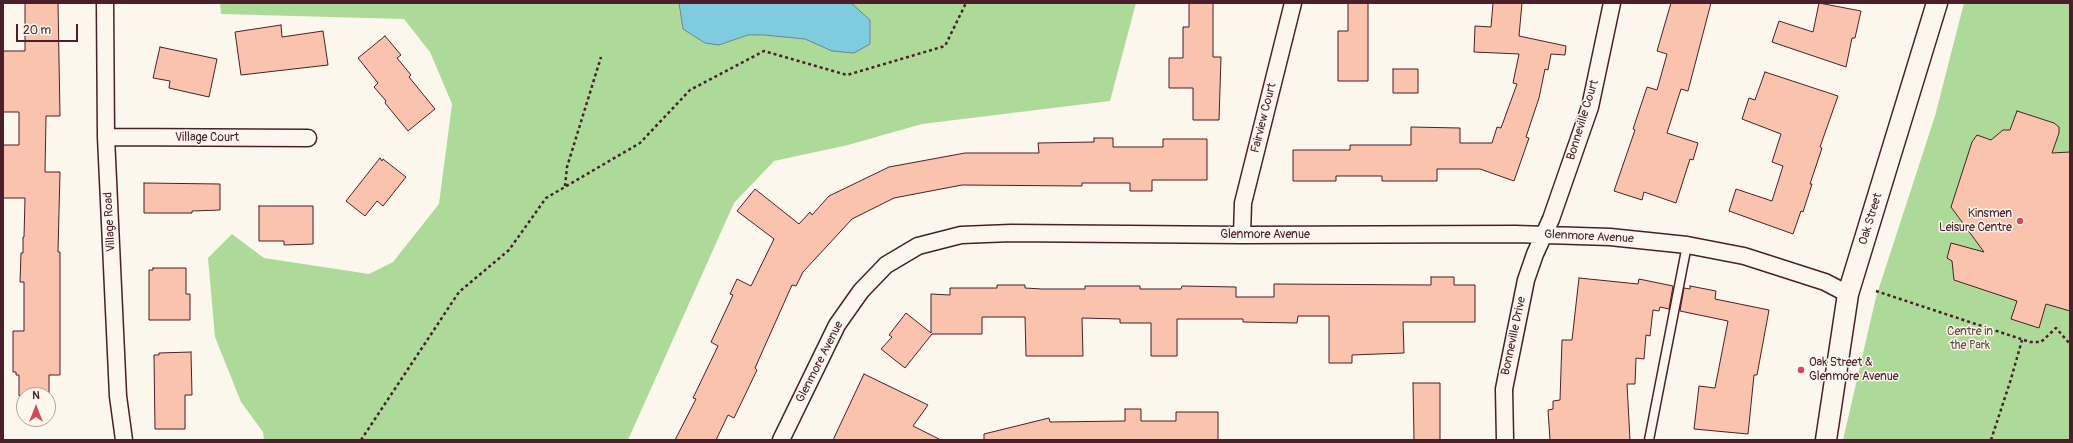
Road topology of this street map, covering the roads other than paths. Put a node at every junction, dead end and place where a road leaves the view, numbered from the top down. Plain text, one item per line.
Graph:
1 (105, 3) edge
2 (1293, 3) edge
3 (1612, 3) edge
4 (1937, 3) edge
5 (106, 137) junction
6 (308, 138) dead end
7 (1242, 235) junction
8 (1543, 235) junction
9 (1687, 245) junction
10 (1848, 294) junction
11 (124, 440) edge
12 (780, 440) edge
13 (1505, 440) edge
14 (1649, 440) edge
15 (1826, 440) edge

1 - 5 street, Village Road
2 - 7 street, Fairview Court
3 - 8 street, Bonneville Court
4 - 10 street, Oak Street
5 - 6 street, Village Court
5 - 11 street, Village Road
7 - 8 street, Glenmore Avenue
7 - 12 street, Glenmore Avenue
8 - 9 street, Glenmore Avenue
8 - 13 street, Bonneville Drive
9 - 10 street, Glenmore Avenue
9 - 14 lane
10 - 15 street, Oak Street

